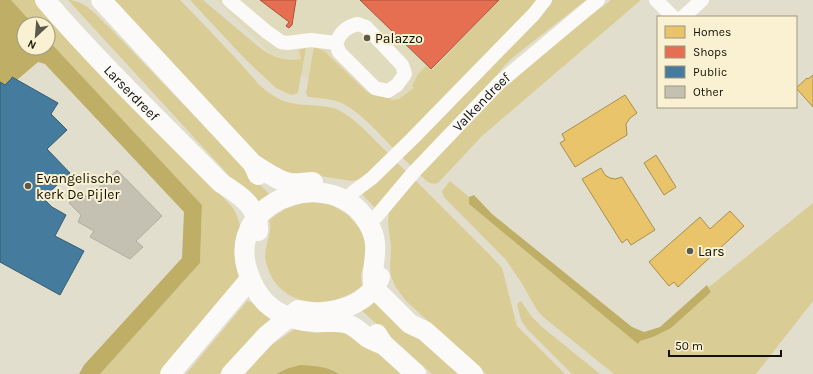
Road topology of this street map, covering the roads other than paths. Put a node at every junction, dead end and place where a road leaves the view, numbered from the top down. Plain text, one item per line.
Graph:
1 (45, 0) edge
2 (101, 0) edge
3 (229, 0) edge
4 (545, 0) edge
5 (598, 0) edge
6 (656, 0) edge
7 (702, 0) edge
8 (671, 16) edge
9 (684, 16) edge
10 (336, 43) junction
11 (285, 190) junction
12 (347, 196) junction
13 (376, 217) junction
14 (253, 222) junction
15 (250, 279) junction
16 (377, 281) junction
17 (294, 314) junction
18 (343, 315) junction
19 (170, 374) edge
20 (231, 374) edge
21 (416, 374) edge
22 (473, 374) edge

1 - 14 main road, Larserdreef
2 - 11 main road
3 - 10 street
4 - 12 street, Valkendreef
5 - 13 street, Valkendreef
6 - 8 street
7 - 9 street
10 - 10 street
11 - 12 main road
11 - 14 main road
12 - 13 main road
12 - 16 main road
13 - 16 main road
14 - 15 main road
14 - 17 main road
15 - 17 main road
15 - 19 main road
16 - 18 main road
16 - 22 main road
17 - 18 main road
17 - 20 main road
18 - 21 main road

